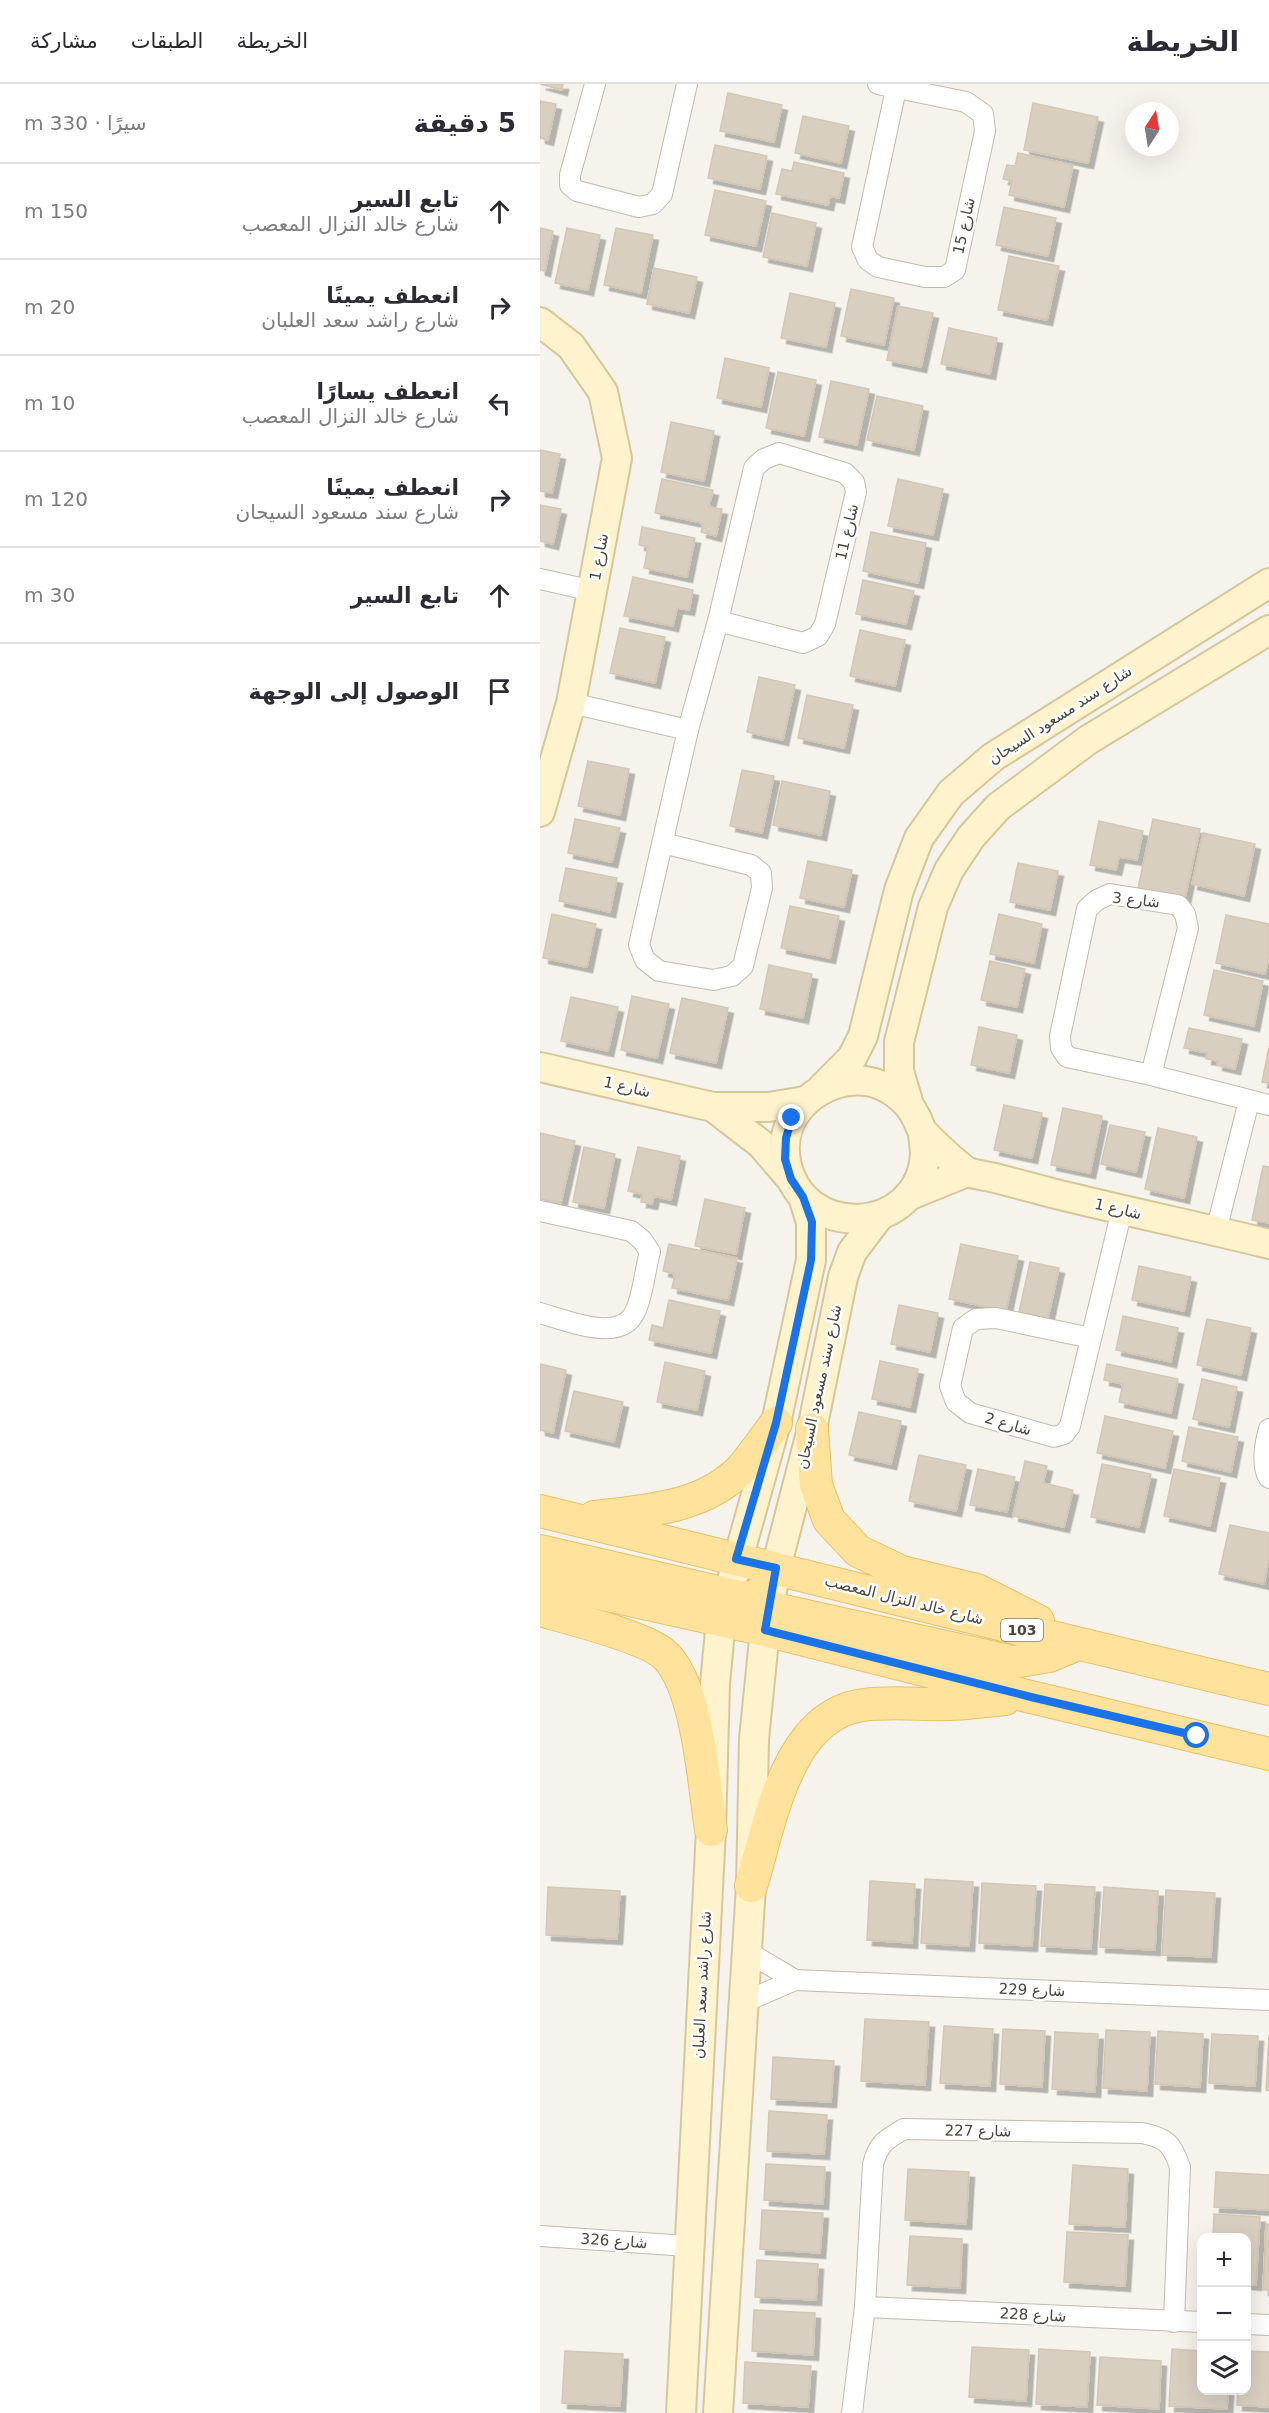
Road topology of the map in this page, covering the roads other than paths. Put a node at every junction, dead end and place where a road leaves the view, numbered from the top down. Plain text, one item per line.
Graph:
1 (595, 84) edge
2 (687, 84) edge
3 (887, 87) edge
4 (540, 322) edge
5 (540, 579) edge
6 (1269, 583) edge
7 (593, 591) junction
8 (718, 621) junction
9 (1269, 630) edge
10 (571, 704) junction
11 (687, 730) junction
12 (541, 808) edge
13 (663, 843) junction
14 (540, 1067) edge
15 (1151, 1075) junction
16 (813, 1095) junction
17 (1249, 1101) junction
18 (909, 1105) junction
19 (1269, 1105) edge
20 (713, 1107) junction
21 (923, 1132) junction
22 (967, 1172) junction
23 (797, 1188) junction
24 (908, 1196) junction
25 (1122, 1210) junction
26 (540, 1211) edge
27 (880, 1215) junction
28 (1216, 1231) junction
29 (1269, 1244) edge
30 (540, 1313) edge
31 (1091, 1338) junction
32 (776, 1423) junction
33 (812, 1429) junction
34 (1269, 1429) edge
35 (1269, 1478) edge
36 (540, 1511) edge
37 (575, 1520) junction
38 (540, 1551) edge
39 (736, 1559) junction
40 (776, 1568) junction
41 (540, 1580) edge
42 (724, 1607) junction
43 (540, 1610) edge
44 (767, 1619) junction
45 (1078, 1644) junction
46 (1269, 1689) edge
47 (1031, 1697) junction
48 (1269, 1754) edge
49 (711, 1830) junction
50 (751, 1886) junction
51 (746, 1951) junction
52 (795, 1980) junction
53 (1269, 2000) edge
54 (744, 2002) junction
55 (540, 2236) edge
56 (688, 2246) junction
57 (865, 2307) junction
58 (1174, 2322) junction
59 (1197, 2322) edge
60 (1251, 2324) edge
61 (1269, 2325) edge
62 (681, 2413) edge
63 (718, 2413) edge
64 (852, 2413) edge

1 - 2 street
3 - 3 street, شارع 15
4 - 7 main road, شارع 1
5 - 7 street
6 - 16 main road, شارع سند مسعود السيحان
7 - 10 main road, شارع 1
8 - 8 street, شارع 11
8 - 11 street, شارع 11
9 - 18 main road
10 - 11 street
10 - 12 main road, شارع 1
11 - 13 street, شارع 11
13 - 13 street, شارع 11
14 - 20 main road, شارع 1
15 - 15 street, شارع 3
15 - 17 street, شارع 3
16 - 18 main road
16 - 20 main road, شارع 1
16 - 23 main road
17 - 19 street, شارع 3
17 - 28 street
18 - 21 main road
20 - 23 main road, شارع 1
21 - 22 main road, شارع 1
21 - 24 main road
22 - 24 main road
22 - 25 main road, شارع 1
23 - 27 main road
23 - 32 main road
24 - 27 main road
25 - 28 main road, شارع 1
25 - 31 street, شارع 2
26 - 30 street
27 - 33 main road, شارع سند مسعود السيحان
28 - 29 main road, شارع 1
31 - 31 street, شارع 2
32 - 37 main road
32 - 39 main road
33 - 40 main road, شارع سند مسعود السيحان
33 - 45 main road
34 - 35 street
36 - 37 main road, شارع خالد النزال المعصب / 103
37 - 39 main road, شارع خالد النزال المعصب / 103
38 - 42 main road
39 - 40 main road, شارع خالد النزال المعصب / 103
39 - 42 main road, شارع راشد سعد العلبان
40 - 42 main road
40 - 44 main road
40 - 45 main road, شارع خالد النزال المعصب / 103
41 - 42 main road
42 - 44 main road
42 - 49 main road, شارع راشد سعد العلبان
43 - 49 main road
44 - 45 main road
44 - 47 main road
44 - 50 main road
45 - 46 main road, شارع خالد النزال المعصب / 103
47 - 48 main road
47 - 50 main road
49 - 56 main road, شارع راشد سعد العلبان
50 - 51 main road
51 - 52 street, شارع 229
51 - 54 main road
52 - 53 street, شارع 229
52 - 54 street, شارع 229
54 - 63 main road
55 - 56 street, شارع 326
56 - 62 main road, شارع راشد سعد العلبان
57 - 58 street, شارع 228
57 - 58 street, شارع 227
57 - 64 street, شارع 227
58 - 59 street, شارع 228
60 - 61 street

